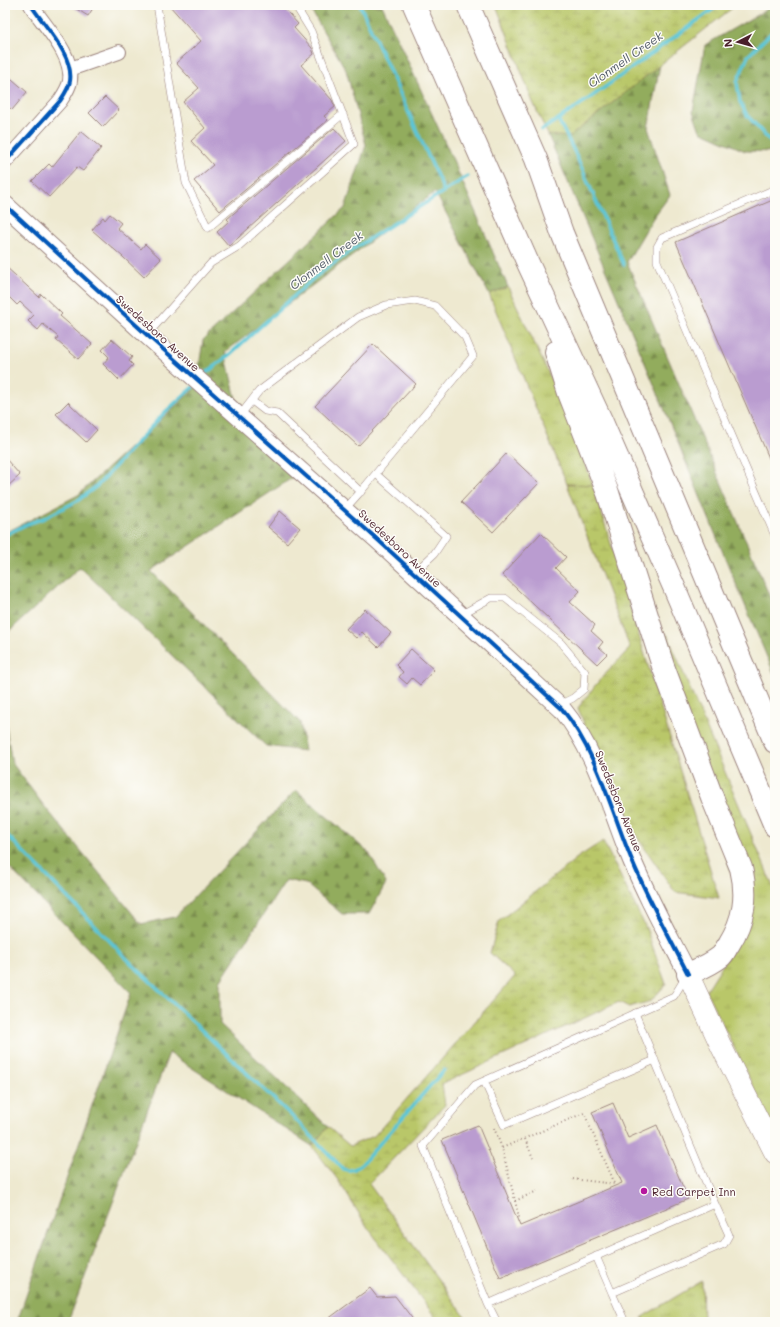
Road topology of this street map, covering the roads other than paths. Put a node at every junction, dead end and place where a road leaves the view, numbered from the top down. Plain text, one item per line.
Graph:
1 (31, 5) edge
2 (157, 5) edge
3 (295, 5) edge
4 (414, 5) edge
5 (468, 5) edge
6 (478, 5) edge
7 (119, 52) dead end
8 (70, 69) junction
9 (499, 77) junction
10 (343, 114) junction
11 (5, 162) edge
12 (775, 189) edge
13 (5, 205) edge
14 (526, 261) junction
15 (146, 335) junction
16 (252, 401) junction
17 (239, 417) junction
18 (376, 474) junction
19 (361, 492) junction
20 (344, 510) junction
21 (775, 536) edge
22 (414, 573) junction
23 (460, 615) junction
24 (559, 705) junction
25 (775, 742) edge
26 (775, 826) edge
27 (688, 974) junction
28 (635, 1013) junction
29 (655, 1060) junction
30 (484, 1081) junction
31 (775, 1153) edge
32 (715, 1204) junction
33 (596, 1256) junction
34 (612, 1293) junction
35 (488, 1304) junction
36 (497, 1322) edge
37 (625, 1322) edge

1 - 8 street
2 - 10 lane
3 - 10 lane
4 - 14 highway
5 - 9 highway
6 - 9 highway
7 - 8 street
8 - 11 street
9 - 25 highway
10 - 15 lane
12 - 21 lane
13 - 15 street, Swedesboro Avenue
14 - 26 highway
14 - 27 highway
15 - 17 street, Swedesboro Avenue
16 - 17 lane
16 - 18 lane
16 - 19 lane
17 - 20 street, Swedesboro Avenue
18 - 19 lane
18 - 22 lane
19 - 20 lane
20 - 22 street, Swedesboro Avenue
22 - 23 street, Swedesboro Avenue
23 - 24 street, Swedesboro Avenue
23 - 24 lane
24 - 27 street, Swedesboro Avenue
27 - 28 lane
27 - 31 main road, Swedesboro Avenue
28 - 29 lane
28 - 30 lane
29 - 30 lane
29 - 32 lane
30 - 35 lane
32 - 33 lane
32 - 34 lane
33 - 34 lane
33 - 35 lane
34 - 37 lane
35 - 36 lane

